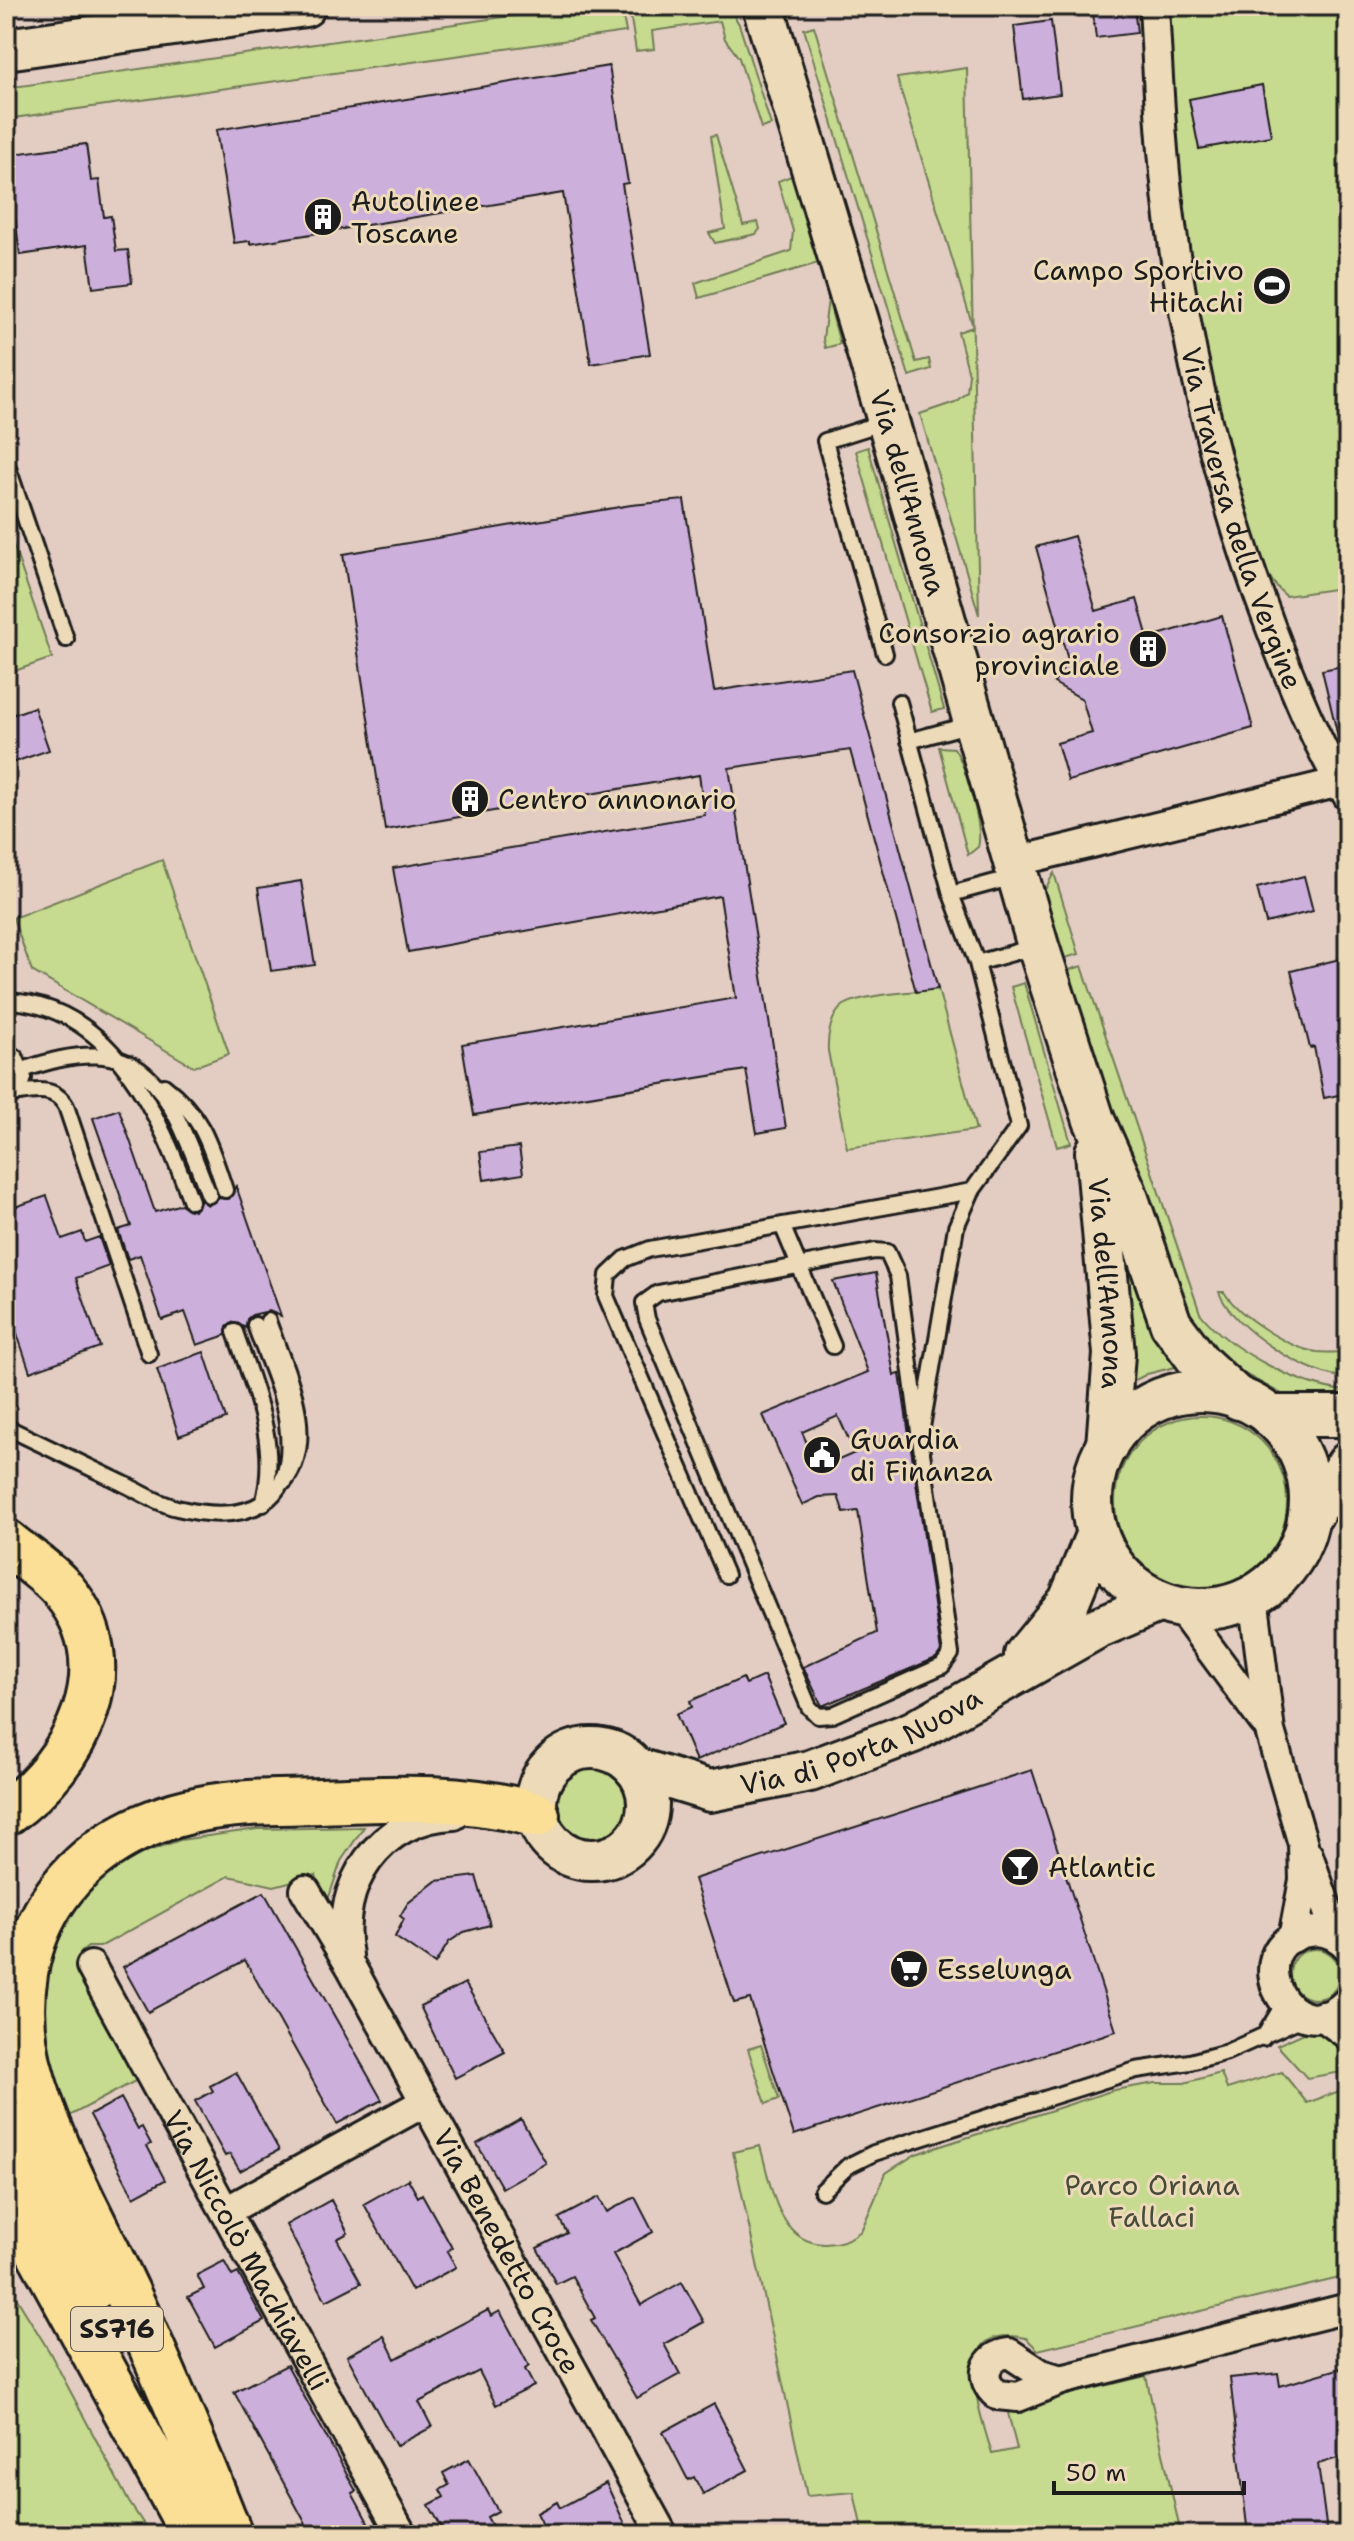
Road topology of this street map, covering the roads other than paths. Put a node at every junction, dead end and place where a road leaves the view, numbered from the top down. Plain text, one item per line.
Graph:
1 (305, 6) edge
2 (1154, 6) edge
3 (767, 10) edge
4 (6, 49) edge
5 (888, 421) junction
6 (6, 462) edge
7 (66, 639) dead end
8 (885, 654) dead end
9 (899, 702) dead end
10 (975, 723) junction
11 (909, 741) junction
12 (1344, 789) edge
13 (1016, 869) junction
14 (951, 894) junction
15 (1038, 946) junction
16 (977, 963) junction
17 (6, 1001) edge
18 (6, 1051) edge
19 (119, 1059) junction
20 (141, 1068) junction
21 (23, 1070) junction
22 (9, 1096) edge
23 (1094, 1120) junction
24 (225, 1190) dead end
25 (972, 1191) junction
26 (209, 1195) dead end
27 (191, 1201) dead end
28 (782, 1225) junction
29 (799, 1266) junction
30 (262, 1323) dead end
31 (235, 1332) dead end
32 (833, 1346) dead end
33 (149, 1354) dead end
34 (1255, 1408) junction
35 (1348, 1416) edge
36 (6, 1427) edge
37 (920, 1439) junction
38 (1107, 1446) junction
39 (1348, 1463) edge
40 (263, 1505) junction
41 (1308, 1520) junction
42 (1097, 1533) junction
43 (11, 1549) edge
44 (726, 1575) dead end
45 (1253, 1596) junction
46 (1169, 1604) junction
47 (1006, 1676) junction
48 (1270, 1731) junction
49 (635, 1768) junction
50 (710, 1791) junction
51 (6, 1813) edge
52 (539, 1821) junction
53 (641, 1832) junction
54 (1303, 1844) junction
55 (305, 1890) dead end
56 (1293, 1938) junction
57 (1343, 1942) edge
58 (91, 1966) dead end
59 (351, 1967) junction
60 (1348, 2001) edge
61 (1304, 2012) junction
62 (1348, 2035) edge
63 (1263, 2038) junction
64 (425, 2102) junction
65 (6, 2123) edge
66 (822, 2191) dead end
67 (6, 2192) edge
68 (226, 2211) junction
69 (6, 2237) edge
70 (1348, 2308) edge
71 (1061, 2380) dead end
72 (112, 2387) junction
73 (194, 2535) edge
74 (230, 2535) edge
75 (402, 2535) edge
76 (663, 2535) edge

1 - 4 street
2 - 12 street, Via Traversa della Vergine
3 - 5 street, Via dell'Annona
5 - 8 lane
5 - 10 street, Via dell'Annona
6 - 7 lane
9 - 11 lane
10 - 11 lane
10 - 13 street, Via dell'Annona
11 - 14 lane
12 - 13 street, Via Traversa della Vergine
13 - 14 lane
13 - 15 street, Via dell'Annona
14 - 16 lane
15 - 16 lane
15 - 23 street, Via dell'Annona
16 - 25 lane
17 - 19 lane
18 - 21 lane
19 - 20 lane
19 - 21 lane
19 - 27 lane
20 - 24 lane
20 - 26 lane
21 - 22 lane
22 - 33 lane
23 - 34 street, Via dell'Annona
23 - 38 street, Via dell'Annona
25 - 28 lane
25 - 37 lane
28 - 29 lane
28 - 44 lane
29 - 32 lane
29 - 37 lane
29 - 37 lane
30 - 40 lane
31 - 40 lane
34 - 35 street
34 - 38 street, Via dell'Annona
34 - 41 street, Via dell'Annona
36 - 40 lane
38 - 42 street, Via dell'Annona
39 - 41 street
41 - 45 street, Via dell'Annona
42 - 46 street, Via dell'Annona
42 - 47 street, Via di Porta Nuova
43 - 51 highway
45 - 46 street, Via dell'Annona
45 - 48 street
46 - 47 street, Via di Porta Nuova
46 - 48 street
47 - 50 street, Via di Porta Nuova
48 - 54 street
49 - 50 street, Via di Porta Nuova
49 - 52 street, Via di Porta Nuova
49 - 53 street
50 - 53 street, Via di Porta Nuova
52 - 53 street, Via di Porta Nuova
52 - 59 street, Via Benedetto Croce
52 - 74 highway
54 - 56 street
54 - 57 street
55 - 59 street, Via Benedetto Croce
56 - 57 street
56 - 61 street
58 - 68 street, Via Niccolò Machiavelli
59 - 64 street, Via Benedetto Croce
60 - 61 street
61 - 62 street
61 - 63 lane
61 - 63 lane
63 - 66 lane
64 - 68 street
64 - 76 street, Via Benedetto Croce
65 - 74 highway, SS716
67 - 72 highway, SS716
68 - 75 street, Via Niccolò Machiavelli
69 - 72 highway
70 - 71 street
72 - 73 highway, SS716

